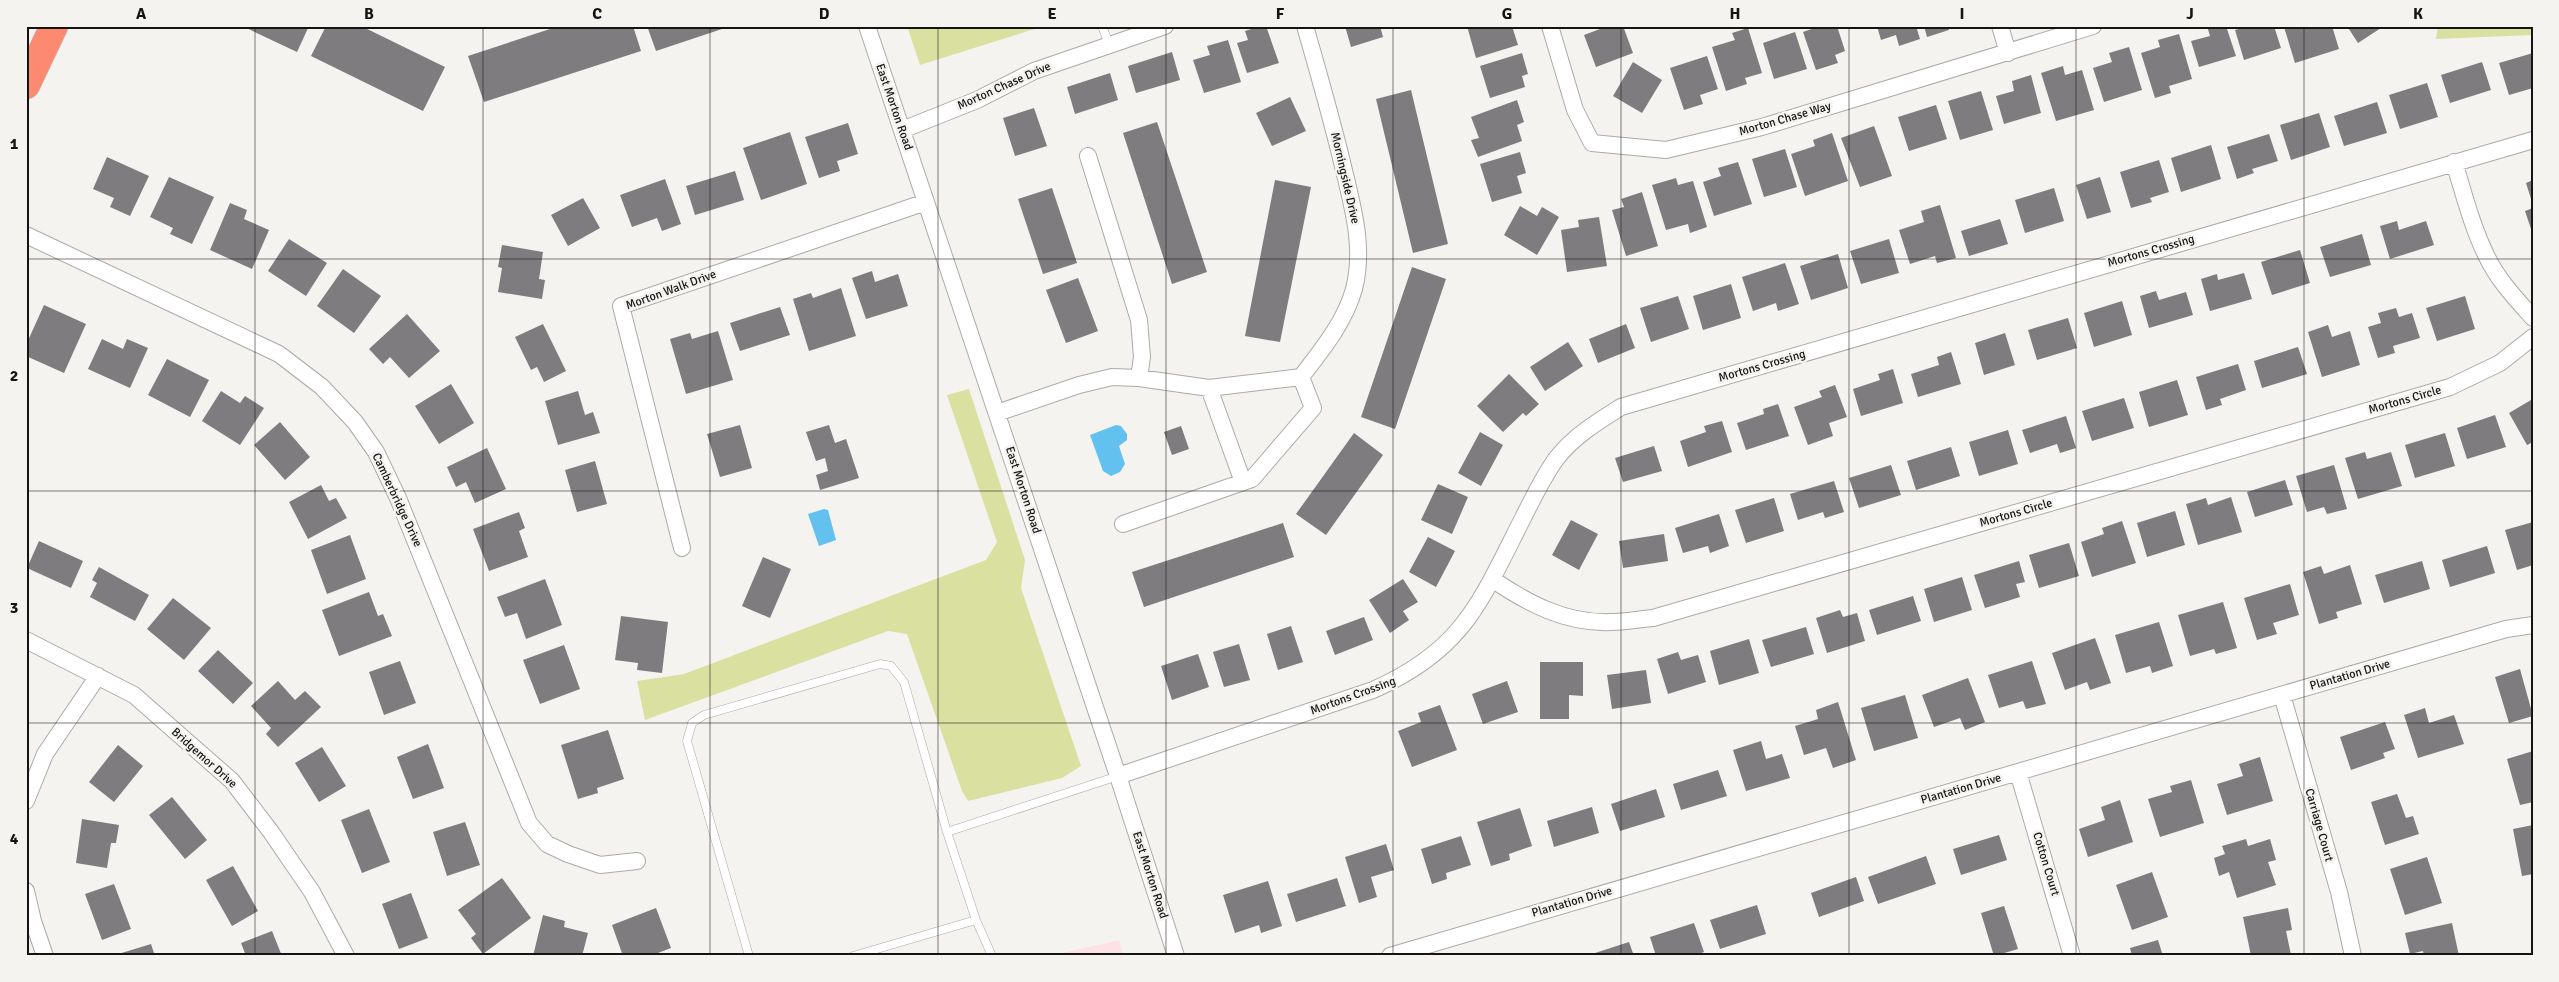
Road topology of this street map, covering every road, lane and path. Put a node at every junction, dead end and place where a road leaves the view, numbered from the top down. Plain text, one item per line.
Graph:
1 (54, 26) edge
2 (866, 26) edge
3 (1102, 26) edge
4 (1165, 26) edge
5 (1305, 26) edge
6 (1550, 26) edge
7 (2000, 26) edge
8 (2093, 26) edge
9 (1109, 44) junction
10 (2008, 52) junction
11 (26, 85) edge
12 (902, 130) junction
13 (2533, 140) edge
14 (1088, 156) dead end
15 (2454, 162) junction
16 (926, 202) junction
17 (26, 235) edge
18 (2533, 318) edge
19 (2533, 337) edge
20 (1301, 377) junction
21 (1140, 378) junction
22 (1209, 388) junction
23 (997, 413) junction
24 (1243, 482) junction
25 (1123, 524) dead end
26 (682, 548) dead end
27 (1492, 579) junction
28 (2533, 625) edge
29 (26, 640) edge
30 (98, 676) junction
31 (2282, 694) junction
32 (2018, 772) junction
33 (1118, 776) junction
34 (26, 801) edge
35 (947, 832) junction
36 (637, 861) dead end
37 (26, 891) edge
38 (976, 920) junction
39 (45, 956) edge
40 (346, 956) edge
41 (749, 956) edge
42 (853, 956) edge
43 (992, 956) edge
44 (1176, 956) edge
45 (1390, 956) edge
46 (2072, 956) edge
47 (2353, 956) edge

1 - 11 highway
2 - 12 street, East Morton Road
3 - 9 lane
4 - 9 street, Morton Chase Drive
5 - 20 street, Morningside Drive
6 - 10 street, Morton Chase Way
7 - 10 street
8 - 10 street, Morton Chase Way
9 - 12 street, Morton Chase Drive
12 - 16 street, East Morton Road
13 - 15 street, Mortons Crossing
14 - 21 street
15 - 18 street
15 - 27 street, Mortons Crossing
16 - 23 street, East Morton Road
16 - 26 street, Morton Walk Drive
17 - 36 street, Camberbridge Drive
19 - 27 street, Mortons Circle
20 - 22 street
20 - 24 street
21 - 22 street
21 - 23 street
22 - 24 street
23 - 33 street, East Morton Road
24 - 25 street
27 - 33 street, Mortons Crossing
28 - 31 street, Plantation Drive
29 - 30 street, Bridgemor Drive
30 - 34 street
30 - 40 street, Bridgemor Drive
31 - 32 street, Plantation Drive
31 - 47 street, Carriage Court
32 - 45 street, Plantation Drive
32 - 46 street, Cotton Court
33 - 35 lane
33 - 44 street, East Morton Road
35 - 38 lane
35 - 41 lane
37 - 39 street
38 - 42 lane
38 - 43 lane

